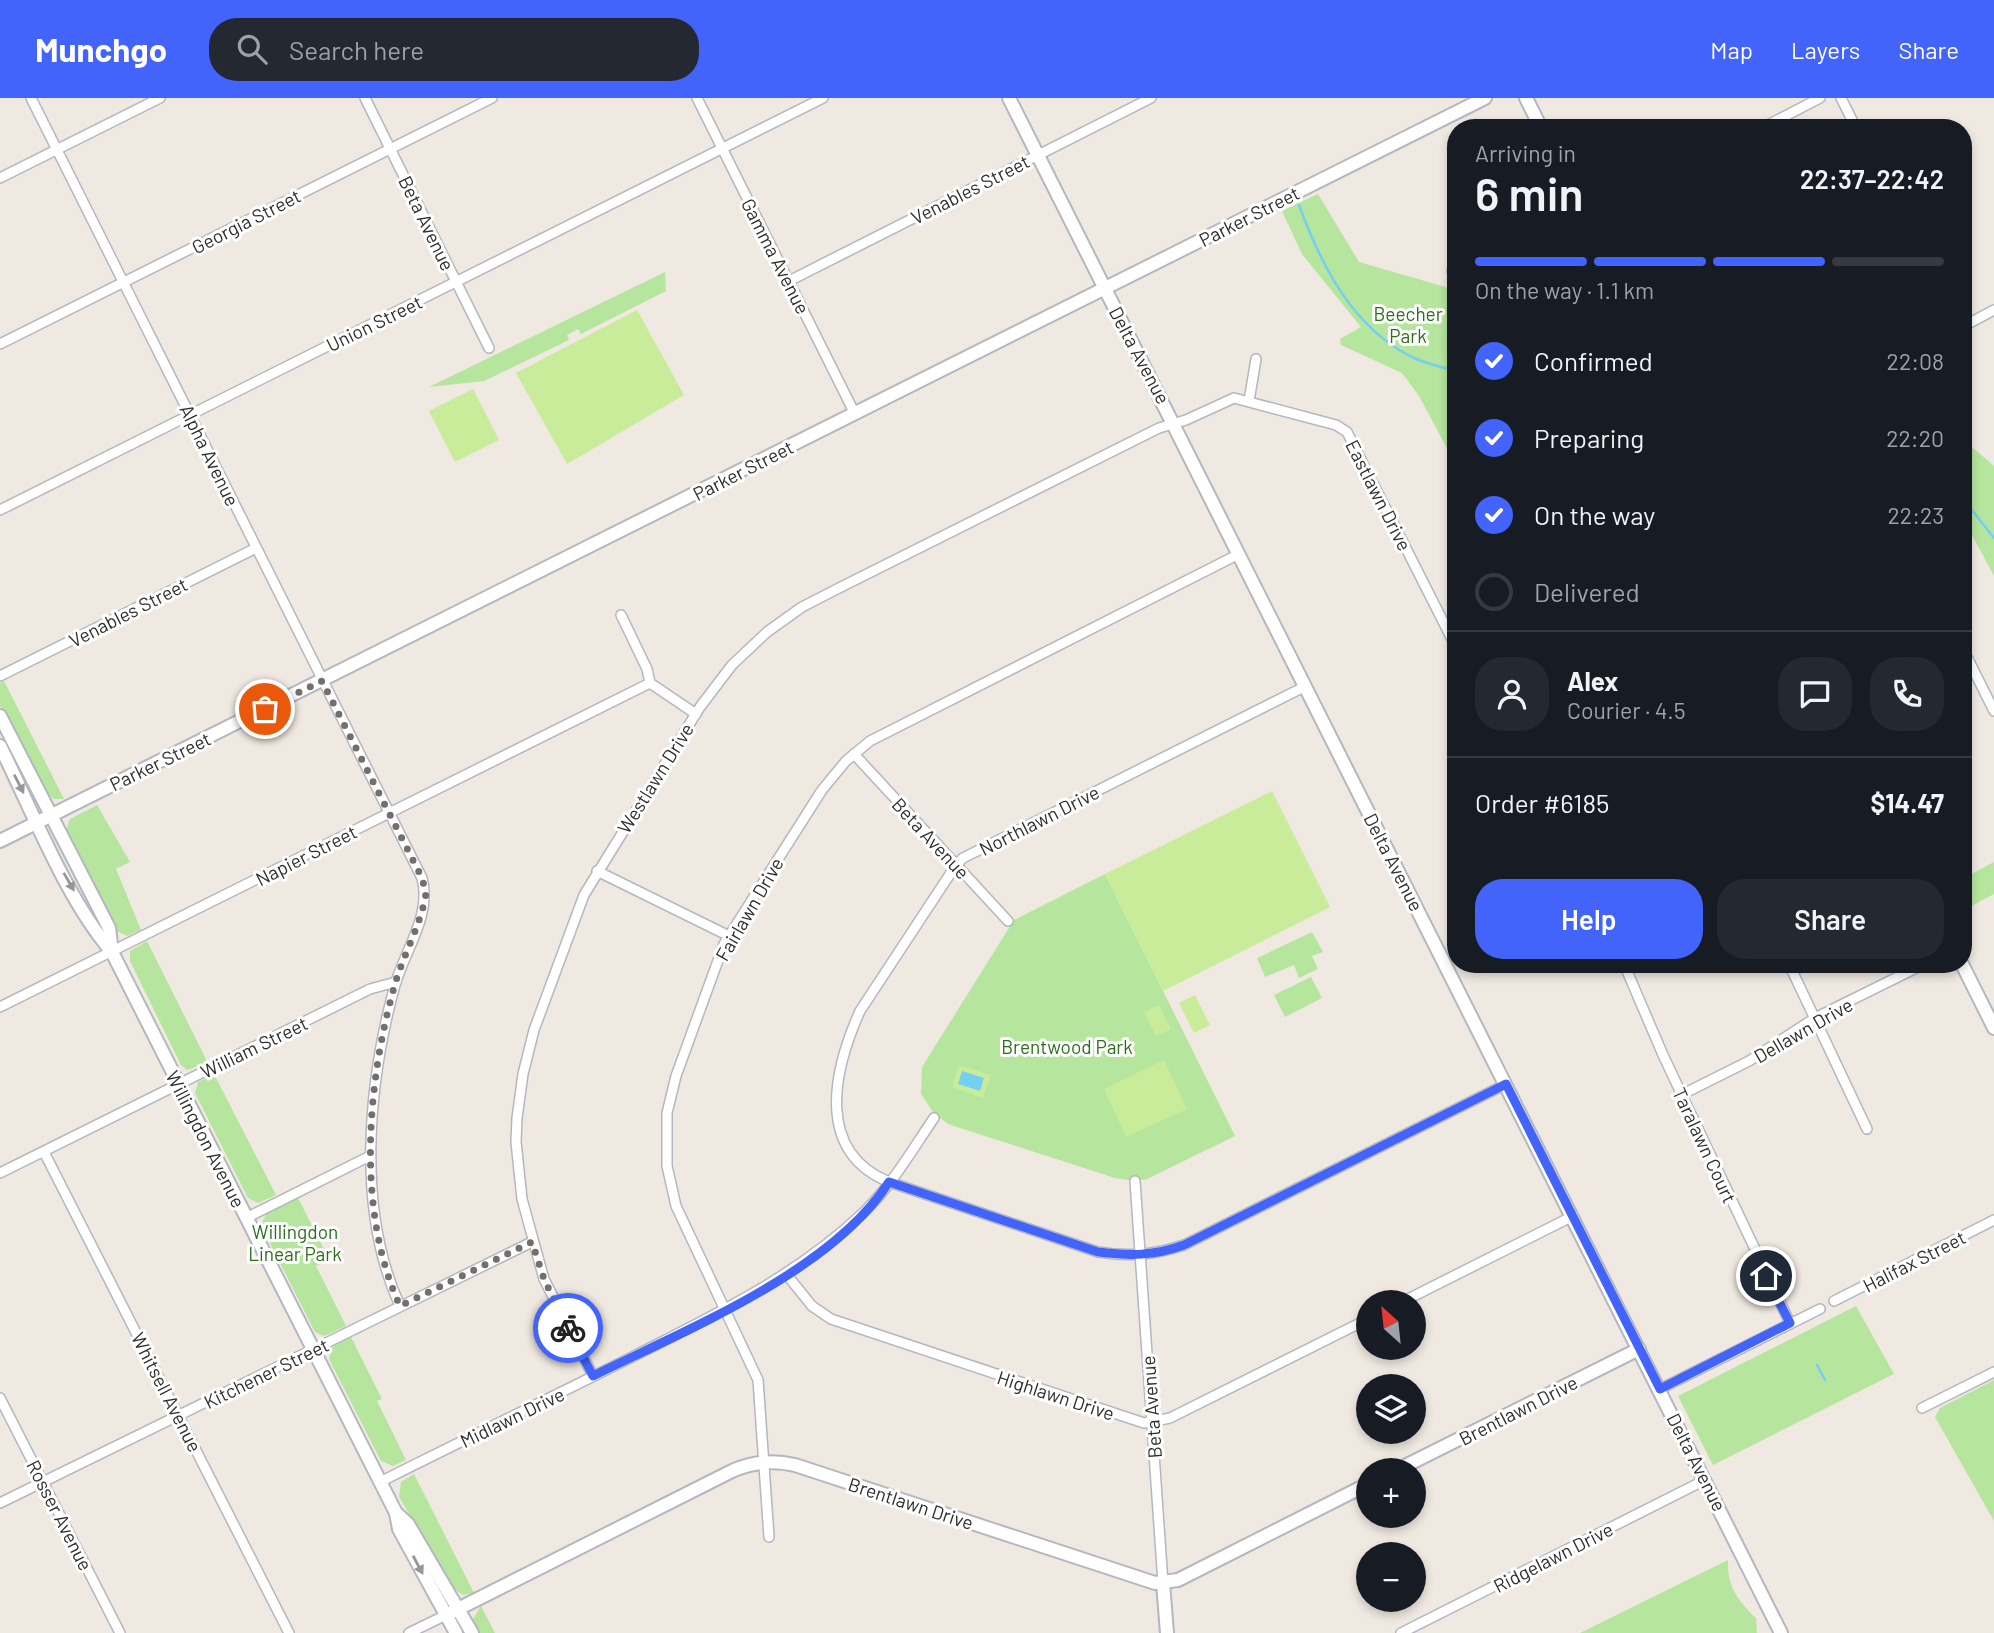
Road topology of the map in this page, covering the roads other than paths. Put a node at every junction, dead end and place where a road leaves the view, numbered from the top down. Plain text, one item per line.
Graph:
1 (31, 98) edge
2 (160, 98) edge
3 (365, 98) edge
4 (492, 98) edge
5 (697, 98) edge
6 (823, 98) edge
7 (1009, 98) edge
8 (1151, 98) edge
9 (1485, 98) edge
10 (1526, 98) edge
11 (1820, 98) edge
12 (1841, 98) edge
13 (1536, 119) edge
14 (1779, 119) edge
15 (1852, 119) edge
16 (390, 149) junction
17 (722, 149) junction
18 (57, 150) junction
19 (1038, 155) junction
20 (0, 178) edge
21 (789, 281) junction
22 (124, 282) junction
23 (457, 282) junction
24 (1105, 288) junction
25 (1994, 310) edge
26 (1972, 322) edge
27 (0, 345) edge
28 (489, 348) dead end
29 (1256, 359) dead end
30 (1249, 401) junction
31 (191, 414) junction
32 (855, 414) junction
33 (1175, 423) junction
34 (0, 510) edge
35 (256, 548) junction
36 (1239, 554) junction
37 (621, 615) dead end
38 (1447, 627) edge
39 (1972, 667) edge
40 (0, 676) edge
41 (322, 681) junction
42 (650, 683) junction
43 (1307, 686) junction
44 (1994, 711) edge
45 (696, 713) junction
46 (0, 716) edge
47 (0, 746) edge
48 (854, 754) junction
49 (390, 813) junction
50 (51, 815) junction
51 (37, 822) junction
52 (0, 841) edge
53 (956, 864) junction
54 (597, 871) junction
55 (1008, 921) dead end
56 (729, 936) junction
57 (113, 952) junction
58 (1447, 966) edge
59 (1450, 973) edge
60 (1628, 973) edge
61 (1793, 973) edge
62 (1906, 973) edge
63 (1966, 973) edge
64 (396, 982) junction
65 (0, 1007) edge
66 (1815, 1018) junction
67 (1994, 1028) edge
68 (1506, 1084) junction
69 (179, 1085) junction
70 (1681, 1095) junction
71 (934, 1118) dead end
72 (1867, 1129) dead end
73 (44, 1152) junction
74 (370, 1156) junction
75 (0, 1173) edge
76 (1135, 1181) dead end
77 (889, 1182) junction
78 (1573, 1216) junction
79 (246, 1218) junction
80 (1994, 1220) edge
81 (532, 1242) junction
82 (1140, 1256) junction
83 (786, 1275) junction
84 (1426, 1290) edge
85 (1834, 1301) dead end
86 (400, 1306) junction
87 (1820, 1309) dead end
88 (725, 1310) junction
89 (1790, 1323) junction
90 (1356, 1325) edge
91 (1639, 1349) junction
92 (313, 1350) junction
93 (1994, 1372) edge
94 (593, 1376) junction
95 (1660, 1389) junction
96 (0, 1398) edge
97 (1922, 1408) dead end
98 (179, 1416) junction
99 (1152, 1423) junction
100 (1421, 1458) edge
101 (765, 1462) junction
102 (1705, 1480) junction
103 (43, 1482) junction
104 (380, 1482) junction
105 (1356, 1490) edge
106 (0, 1503) edge
107 (396, 1513) junction
108 (769, 1537) dead end
109 (1163, 1583) junction
110 (459, 1608) junction
111 (446, 1615) junction
112 (1782, 1631) edge
113 (120, 1633) edge
114 (289, 1633) edge
115 (409, 1633) edge
116 (456, 1633) edge
117 (472, 1633) edge
118 (1167, 1633) edge
119 (1401, 1633) edge

1 - 18 street, Alpha Avenue
2 - 18 street
3 - 16 street, Beta Avenue
4 - 16 street, Georgia Street
5 - 17 street, Gamma Avenue
6 - 17 street, Union Street
7 - 19 street, Delta Avenue
8 - 19 street, Venables Street
9 - 24 street, Parker Street
10 - 13 street
11 - 14 street
12 - 15 street
16 - 22 street, Georgia Street
16 - 23 street, Beta Avenue
17 - 21 street, Gamma Avenue
17 - 23 street, Union Street
18 - 20 street
18 - 22 street, Alpha Avenue
19 - 21 street, Venables Street
19 - 24 street, Delta Avenue
21 - 32 street, Gamma Avenue
22 - 27 street, Georgia Street
22 - 31 street, Alpha Avenue
23 - 28 street, Beta Avenue
23 - 31 street, Union Street
24 - 32 street, Parker Street
24 - 33 street, Delta Avenue
25 - 26 street
29 - 30 street
30 - 33 street, Eastlawn Drive
30 - 38 street, Eastlawn Drive
31 - 34 street, Union Street
31 - 35 street, Alpha Avenue
32 - 41 street, Parker Street
33 - 36 street, Delta Avenue
33 - 45 street, Westlawn Drive
35 - 40 street, Venables Street
35 - 41 street, Alpha Avenue
36 - 43 street, Delta Avenue
36 - 48 street, Fairlawn Drive
37 - 42 street
39 - 44 street
41 - 49 street, Alpha Avenue
41 - 50 street, Parker Street
42 - 45 street
42 - 49 street, Napier Street
43 - 53 street, Northlawn Drive
43 - 58 street, Delta Avenue
45 - 54 street, Westlawn Drive
46 - 50 street, Willingdon Avenue
47 -> 51 street, Willingdon Avenue
48 - 53 street, Beta Avenue
48 - 56 street, Fairlawn Drive
49 - 57 street, Napier Street
49 - 64 street, Alpha Avenue
50 - 51 street, Parker Street
50 - 57 street, Willingdon Avenue
51 - 52 street, Parker Street
51 -> 57 street, Willingdon Avenue
53 - 55 street, Beta Avenue
53 - 77 street, Northlawn Drive
54 - 56 street
54 - 81 street, Westlawn Drive
56 - 88 street, Fairlawn Drive
57 - 65 street, Napier Street
57 - 69 street, Willingdon Avenue
59 - 68 street, Delta Avenue
60 - 70 street, Taralawn Court
61 - 66 street
62 - 66 street, Dellawn Drive
63 - 67 street
64 - 69 street, William Street
64 - 74 street, Alpha Avenue
66 - 70 street, Dellawn Drive
66 - 72 street
68 - 78 street, Delta Avenue
68 - 82 street, Northlawn Drive
69 - 73 street, William Street
69 - 79 street, Willingdon Avenue
70 - 89 street, Taralawn Court
71 - 77 street, Midlawn Drive
73 - 75 street, William Street
73 - 98 street, Whitsell Avenue
74 - 79 street
74 - 86 street, Alpha Avenue
76 - 82 street, Beta Avenue
77 - 82 street, Northlawn Drive
77 - 83 street, Midlawn Drive
78 - 84 street
78 - 91 street, Delta Avenue
79 - 92 street, Willingdon Avenue
80 - 85 street, Halifax Street
81 - 86 street, Kitchener Street
81 - 94 street, Westlawn Drive
82 - 99 street, Beta Avenue
83 - 88 street, Midlawn Drive
83 - 99 street, Highlawn Drive
86 - 92 street, Kitchener Street
87 - 89 street
88 - 94 street, Midlawn Drive
88 - 101 street, Fairlawn Drive
89 - 95 street
90 - 99 street
91 - 95 street, Delta Avenue
91 - 100 street, Brentlawn Drive
92 - 98 street, Kitchener Street
92 - 104 street, Willingdon Avenue
93 - 97 street
94 - 104 street, Midlawn Drive
95 - 102 street, Delta Avenue
96 - 103 street, Rosser Avenue
98 - 103 street, Kitchener Street
98 - 114 street, Whitsell Avenue
99 - 109 street, Beta Avenue
101 - 108 street, Fairlawn Drive
101 - 109 street, Brentlawn Drive
101 - 110 street, Brentlawn Drive
102 - 112 street, Delta Avenue
102 - 119 street, Ridgelawn Drive
103 - 106 street, Kitchener Street
103 - 113 street, Rosser Avenue
104 - 107 street, Willingdon Avenue
105 - 109 street
107 - 110 street, Willingdon Avenue
107 -> 111 street, Willingdon Avenue
109 - 118 street, Beta Avenue
110 - 111 street, Brentlawn Drive
110 - 117 street, Willingdon Avenue
111 - 115 street
111 - 116 street, Willingdon Avenue

